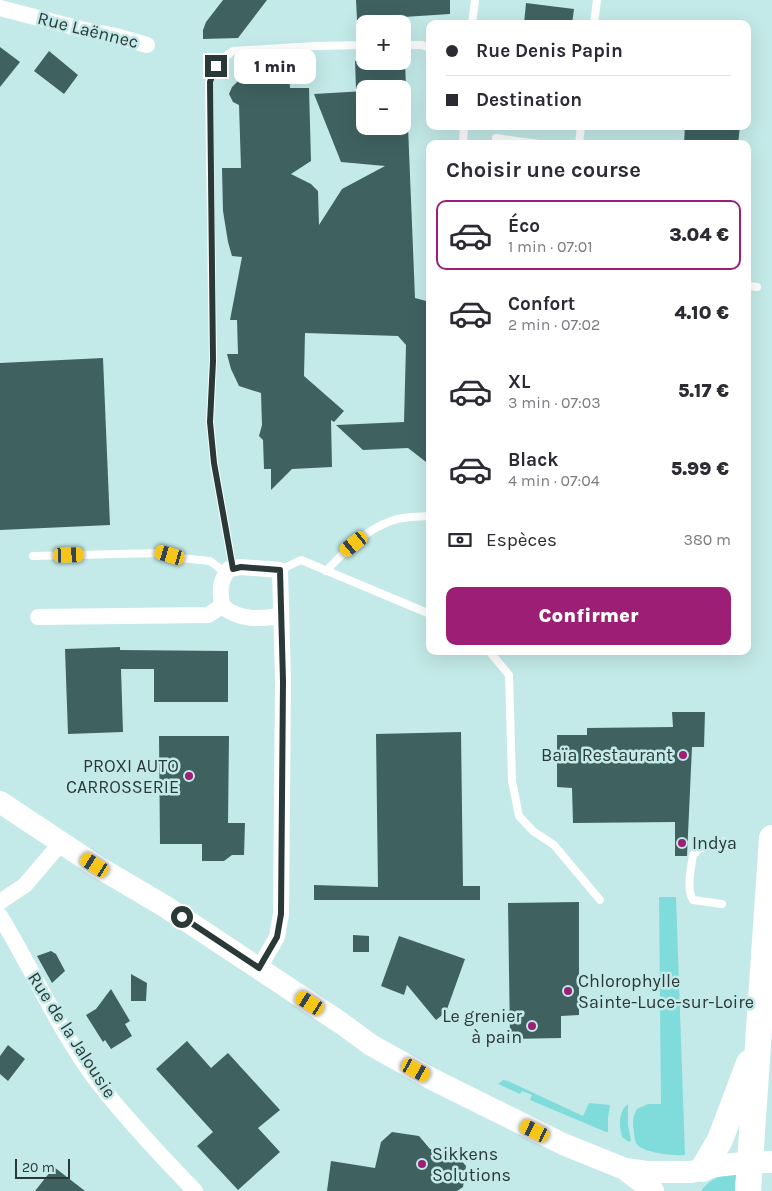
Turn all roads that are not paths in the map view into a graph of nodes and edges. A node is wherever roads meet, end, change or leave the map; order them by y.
1 (475, 0) edge
2 (597, 0) edge
3 (0, 8) edge
4 (472, 20) edge
5 (594, 20) edge
6 (147, 45) dead end
7 (356, 45) edge
8 (411, 45) edge
9 (426, 46) edge
10 (496, 138) dead end
11 (510, 140) edge
12 (751, 286) edge
13 (757, 287) dead end
14 (426, 516) edge
15 (33, 556) dead end
16 (280, 570) junction
17 (229, 571) junction
18 (326, 571) junction
19 (222, 606) junction
20 (426, 612) edge
21 (281, 616) junction
22 (38, 617) dead end
23 (492, 655) edge
24 (0, 802) edge
25 (772, 838) edge
26 (725, 840) dead end
27 (61, 844) junction
28 (600, 900) dead end
29 (0, 902) edge
30 (722, 904) dead end
31 (0, 916) edge
32 (259, 968) junction
33 (758, 1042) junction
34 (761, 1162) edge
35 (625, 1169) junction
36 (703, 1169) junction
37 (195, 1191) edge
38 (653, 1191) edge
39 (688, 1191) edge
40 (748, 1191) edge

1 - 4 lane
2 - 5 lane
3 - 6 street, Rue Laënnec
7 - 17 lane
8 - 9 lane
10 - 11 lane
12 - 13 lane
14 - 18 lane
15 - 17 lane
16 - 17 street
16 - 18 lane
16 - 21 street
17 - 19 street
18 - 20 lane
19 - 21 street
19 - 22 street
21 - 32 street
23 - 28 lane
24 - 27 street
25 - 33 main road
26 - 30 lane
27 - 29 street
27 - 32 street
31 - 37 street, Rue de la Jalousie
32 - 35 street
33 - 34 main road
33 - 36 main road
34 - 36 street
34 - 40 main road
35 - 36 street
35 - 38 street
36 - 39 street

